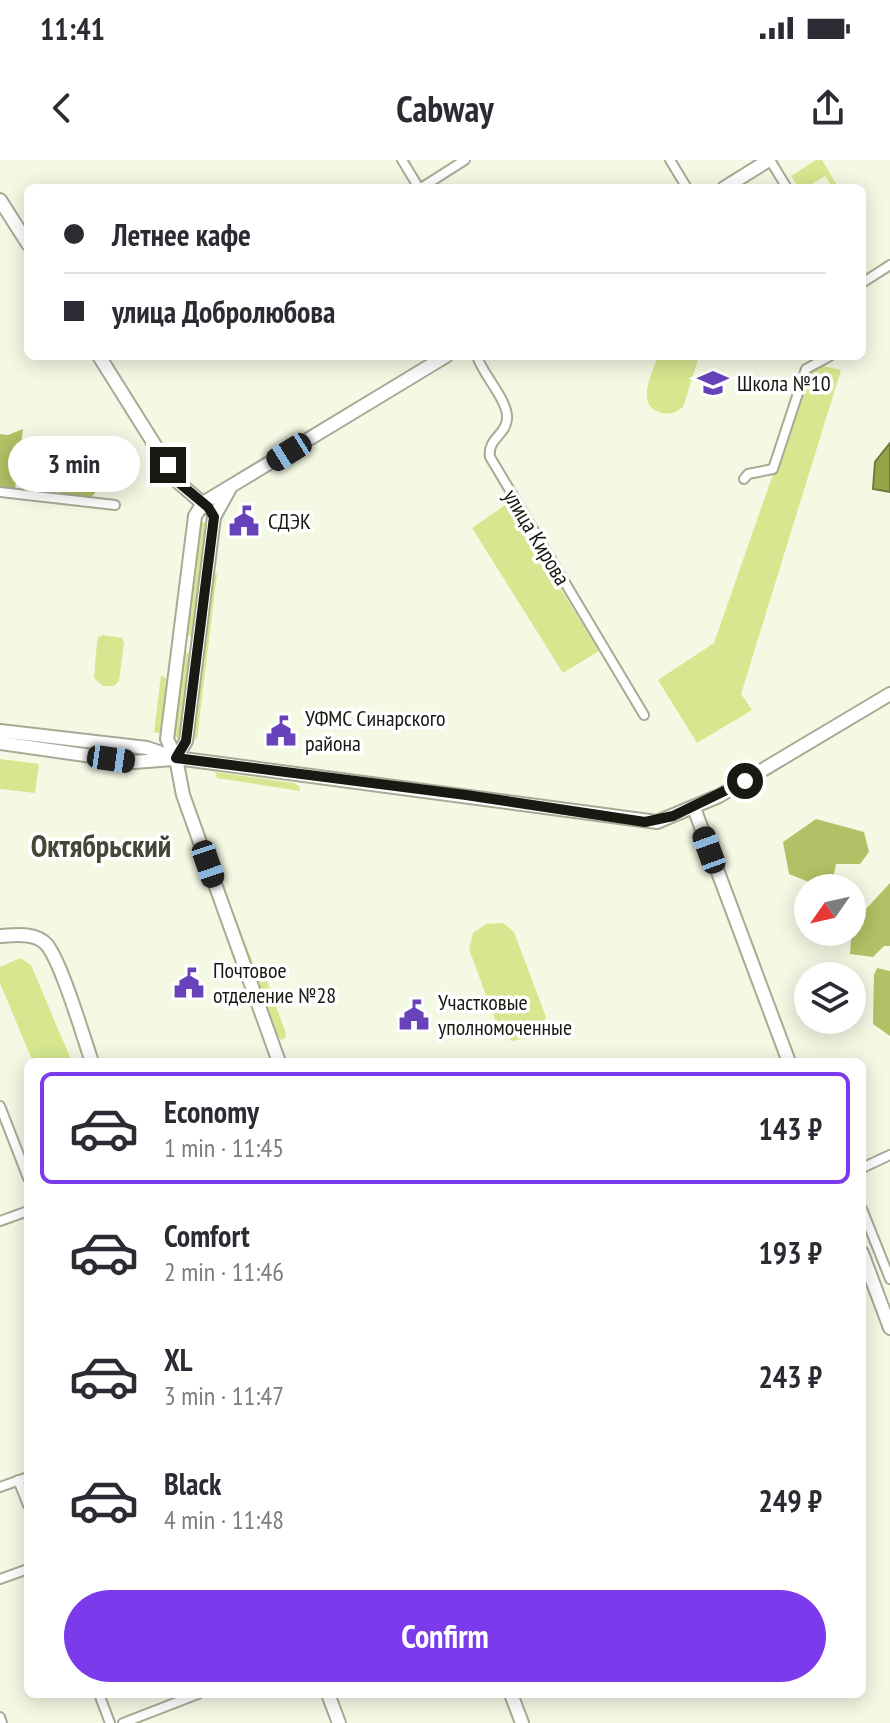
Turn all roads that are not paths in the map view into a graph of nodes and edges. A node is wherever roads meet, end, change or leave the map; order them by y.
1 (402, 160) edge
2 (465, 160) edge
3 (670, 160) edge
4 (770, 160) edge
5 (417, 184) edge
6 (426, 184) edge
7 (685, 184) edge
8 (731, 184) edge
9 (785, 184) edge
10 (0, 200) edge
11 (24, 238) edge
12 (890, 265) edge
13 (866, 280) edge
14 (102, 360) edge
15 (440, 360) edge
16 (479, 360) edge
17 (823, 360) edge
18 (744, 479) dead end
19 (178, 482) junction
20 (230, 489) junction
21 (0, 492) edge
22 (203, 503) junction
23 (115, 505) dead end
24 (195, 516) junction
25 (214, 517) junction
26 (179, 643) junction
27 (198, 645) junction
28 (890, 694) edge
29 (644, 715) dead end
30 (0, 731) edge
31 (0, 743) edge
32 (176, 758) junction
33 (694, 808) junction
34 (0, 936) edge
35 (91, 1058) edge
36 (278, 1058) edge
37 (788, 1058) edge
38 (0, 1106) edge
39 (890, 1155) edge
40 (866, 1166) edge
41 (24, 1168) edge
42 (24, 1212) edge
43 (866, 1219) edge
44 (0, 1221) edge
45 (866, 1264) edge
46 (890, 1279) edge
47 (890, 1328) edge
48 (24, 1478) edge
49 (18, 1480) junction
50 (0, 1487) edge
51 (24, 1495) edge
52 (24, 1570) edge
53 (0, 1579) edge
54 (101, 1698) edge
55 (188, 1698) edge
56 (330, 1698) edge
57 (513, 1698) edge
58 (0, 1717) edge
59 (2, 1723) edge
60 (110, 1723) edge
61 (123, 1723) edge
62 (339, 1723) edge
63 (522, 1723) edge

1 - 5 street
2 - 6 street
3 - 7 street
4 - 8 main road
4 - 9 street
10 - 11 main road
12 - 13 street
14 - 19 main road
15 - 20 main road
16 - 29 street, улица Кирова
17 - 18 street
19 - 22 main road
19 - 24 main road
20 - 22 main road
20 - 25 main road
21 - 23 street
22 - 24 main road
22 - 25 main road
24 - 26 main road
25 - 27 main road
26 - 27 street
26 - 32 main road
27 - 32 main road
28 - 33 main road
30 - 32 main road
31 - 32 main road
32 - 33 main road
32 - 36 main road
33 - 37 main road
34 - 35 main road
38 - 41 street
39 - 40 street
42 - 44 street
43 - 46 street
45 - 47 main road
48 - 49 street
49 - 50 street
49 - 51 street
52 - 53 street
54 - 60 street
55 - 61 street
56 - 62 main road
57 - 63 main road
58 - 59 street

